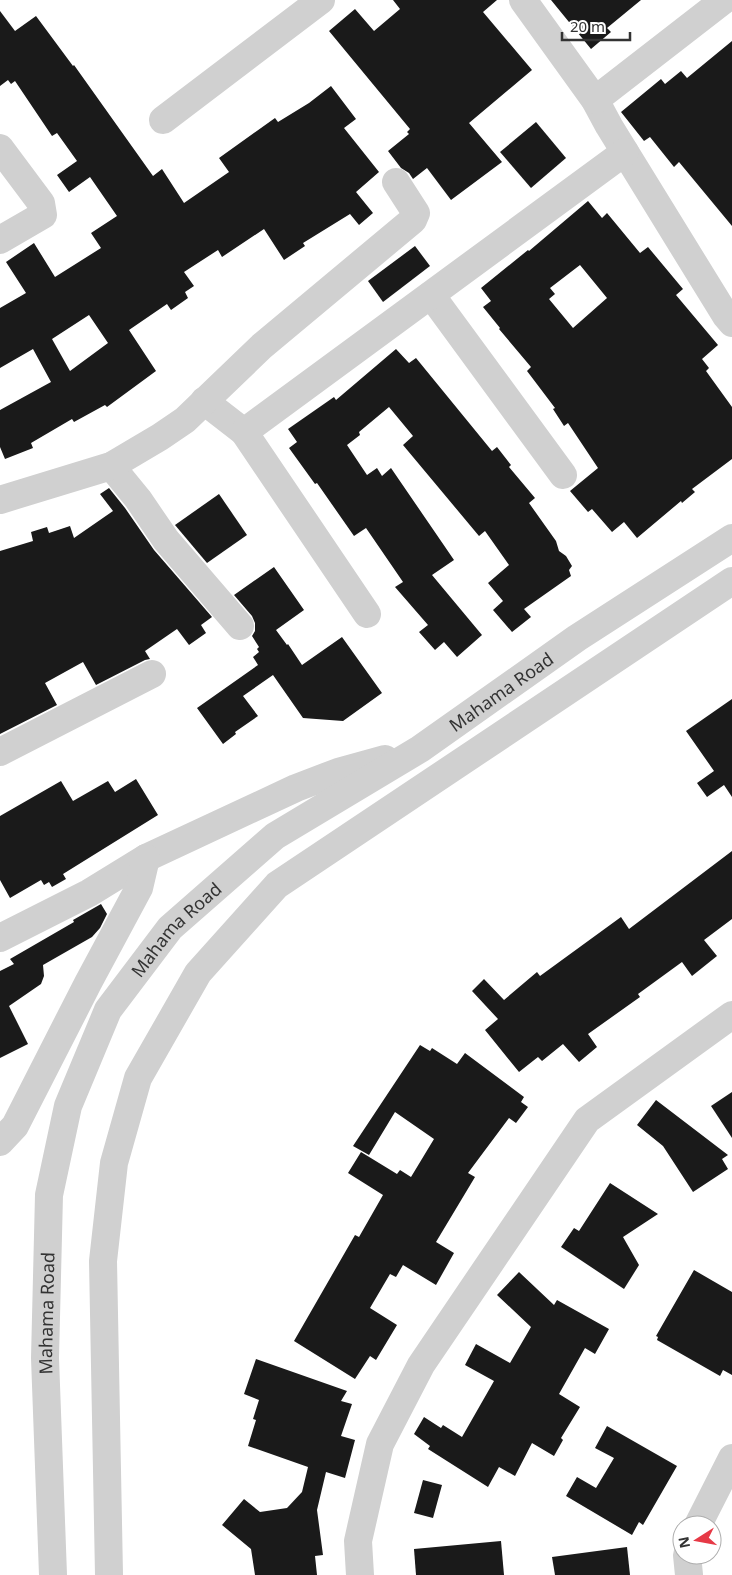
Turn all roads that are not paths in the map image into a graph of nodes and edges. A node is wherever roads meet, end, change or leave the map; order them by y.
1 (321, 0) edge
2 (523, 0) edge
3 (724, 0) edge
4 (595, 100) junction
5 (163, 120) dead end
6 (0, 148) edge
7 (625, 152) junction
8 (396, 182) dead end
9 (0, 240) edge
10 (431, 295) junction
11 (732, 323) edge
12 (204, 401) junction
13 (244, 432) junction
14 (111, 466) junction
15 (563, 475) dead end
16 (0, 500) edge
17 (732, 538) edge
18 (732, 581) edge
19 (367, 614) dead end
20 (240, 626) dead end
21 (152, 674) dead end
22 (420, 749) junction
23 (0, 752) edge
24 (146, 858) junction
25 (0, 938) edge
26 (732, 1014) edge
27 (0, 1142) edge
28 (732, 1458) edge
29 (703, 1515) edge
30 (53, 1575) edge
31 (109, 1575) edge
32 (360, 1575) edge

1 - 5 street
2 - 4 street
3 - 4 street
4 - 7 street
6 - 9 street
7 - 10 street
7 - 11 street
8 - 12 street
10 - 13 street
10 - 15 street
12 - 13 street
12 - 14 street
13 - 19 street
14 - 16 street
14 - 20 street
17 - 22 street, Mahama Road
18 - 31 street, Mahama Road
21 - 23 street
22 - 24 street
22 - 30 street, Mahama Road
24 - 25 street
24 - 27 street
26 - 32 street
28 - 29 street

